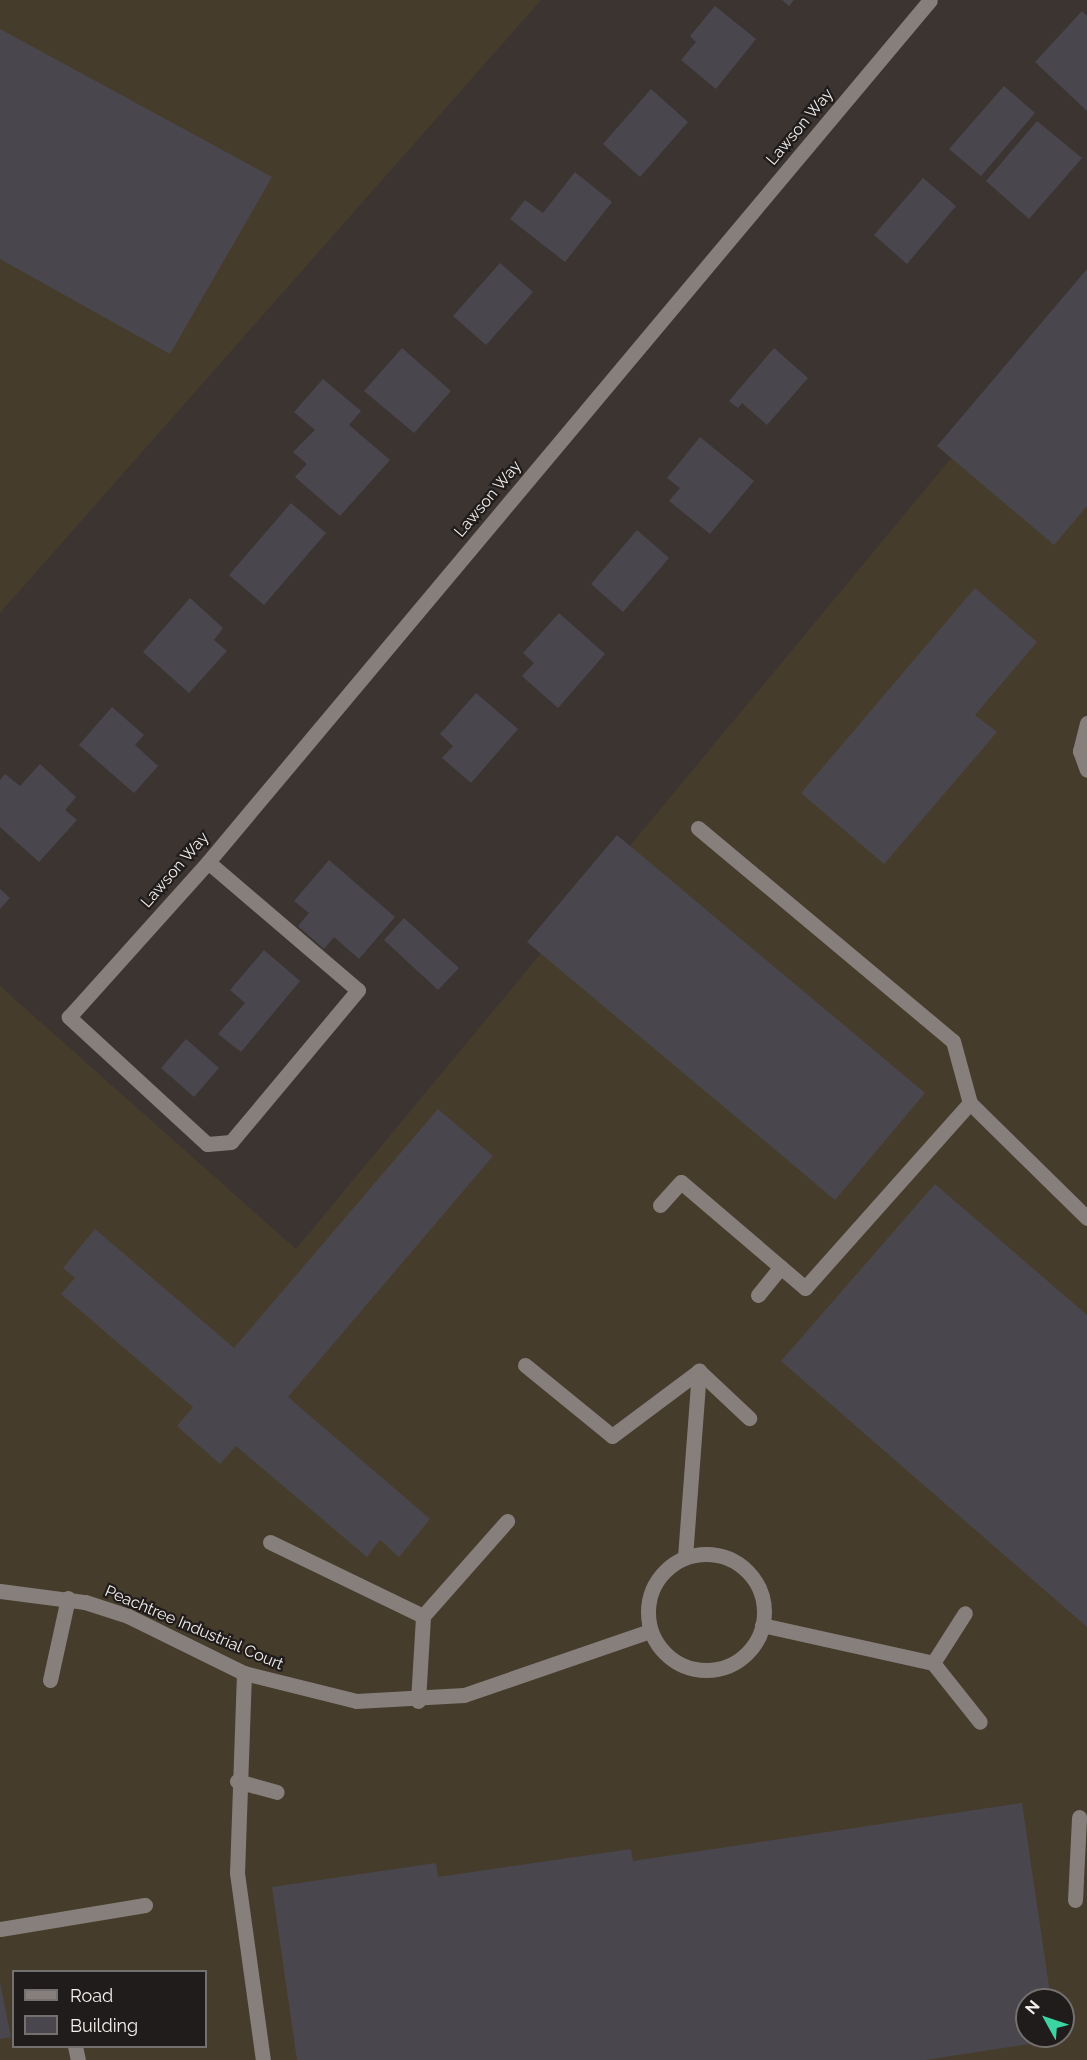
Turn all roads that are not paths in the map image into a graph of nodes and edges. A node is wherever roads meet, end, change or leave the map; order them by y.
1 (930, 0) edge
2 (1087, 723) edge
3 (1087, 770) edge
4 (698, 828) dead end
5 (208, 862) junction
6 (970, 1103) junction
7 (660, 1205) dead end
8 (1087, 1218) edge
9 (781, 1267) junction
10 (758, 1295) dead end
11 (525, 1365) dead end
12 (699, 1371) junction
13 (749, 1418) dead end
14 (507, 1521) dead end
15 (270, 1542) dead end
16 (686, 1557) junction
17 (0, 1591) edge
18 (68, 1598) junction
19 (964, 1613) dead end
20 (423, 1616) junction
21 (762, 1624) junction
22 (650, 1631) junction
23 (933, 1663) junction
24 (244, 1673) junction
25 (50, 1680) dead end
26 (418, 1701) junction
27 (980, 1722) dead end
28 (237, 1781) junction
29 (277, 1792) dead end
30 (1079, 1817) dead end
31 (1075, 1900) dead end
32 (145, 1905) dead end
33 (0, 1929) edge
34 (263, 2060) edge

1 - 5 street, Lawson Way
2 - 3 street
4 - 6 street
5 - 5 street, Lawson Way
6 - 8 street
6 - 9 street
7 - 9 street
9 - 10 street
11 - 12 street
12 - 13 street
12 - 16 street
14 - 20 street
15 - 20 street
16 - 21 street
16 - 22 street
17 - 18 street, Peachtree Industrial Court
18 - 24 street, Peachtree Industrial Court
18 - 25 street
19 - 23 street
20 - 26 street
21 - 22 street
21 - 23 street
22 - 26 street, Peachtree Industrial Court
23 - 27 street
24 - 26 street, Peachtree Industrial Court
24 - 28 street
28 - 29 street
28 - 34 street
30 - 31 street
32 - 33 street

